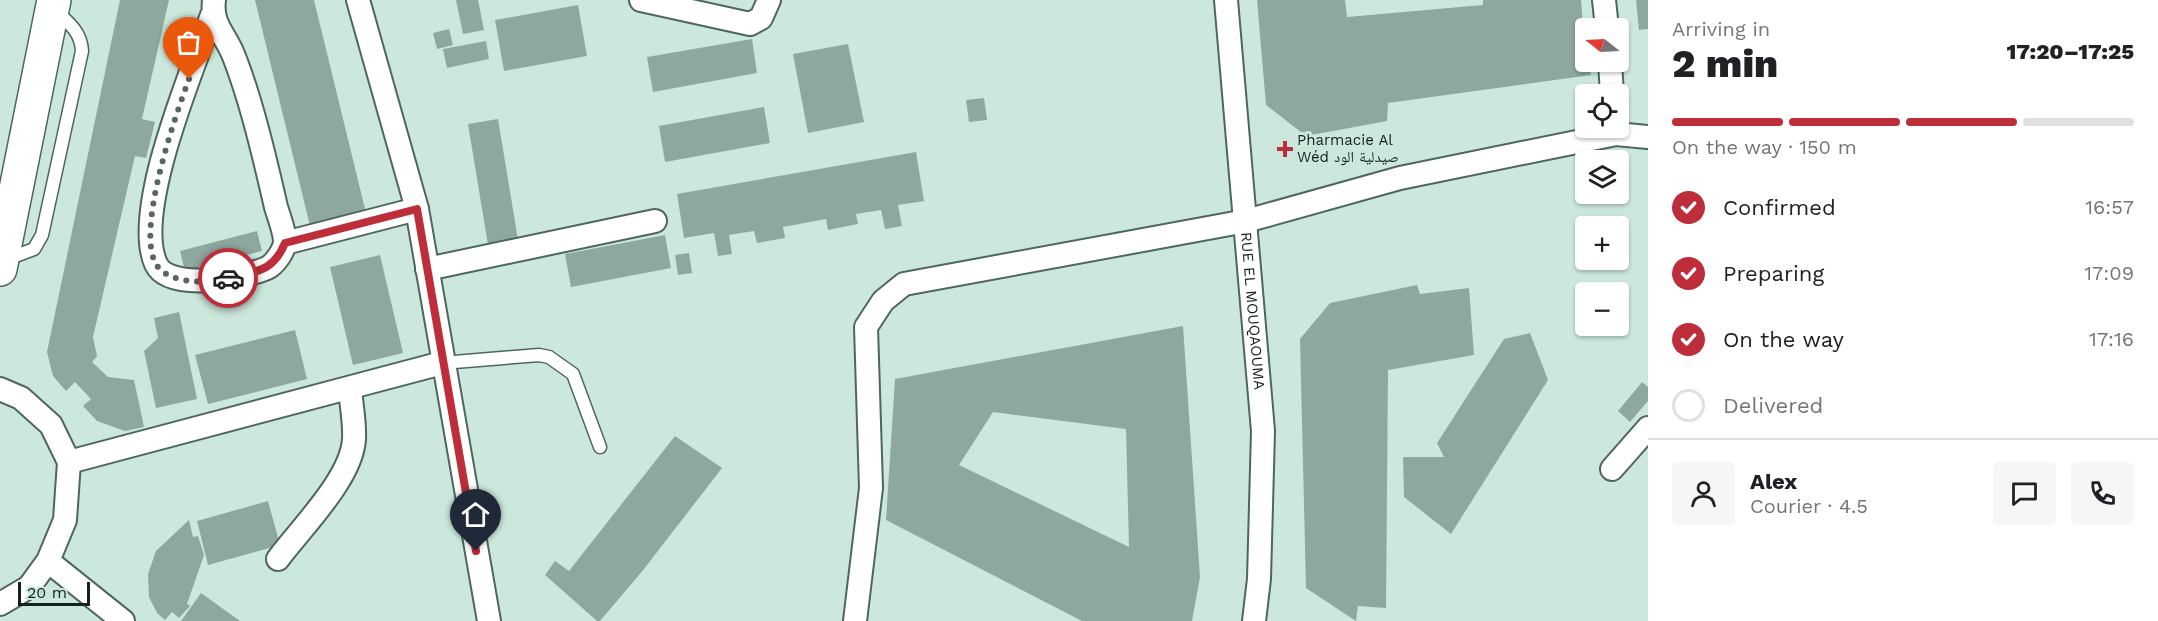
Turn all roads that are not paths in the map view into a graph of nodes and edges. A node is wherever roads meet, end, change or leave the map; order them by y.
1 (358, 0) edge
2 (641, 0) edge
3 (769, 0) edge
4 (1226, 0) edge
5 (1604, 0) edge
6 (53, 4) edge
7 (213, 8) edge
8 (1606, 18) edge
9 (1629, 133) edge
10 (1648, 137) edge
11 (1584, 138) edge
12 (417, 209) junction
13 (655, 221) dead end
14 (1246, 221) junction
15 (285, 243) junction
16 (1, 266) edge
17 (427, 269) junction
18 (442, 363) junction
19 (350, 388) junction
20 (0, 389) edge
21 (1648, 428) edge
22 (600, 447) dead end
23 (69, 462) junction
24 (1612, 469) dead end
25 (278, 559) dead end
26 (48, 561) junction
27 (0, 604) edge
28 (123, 621) edge
29 (489, 621) edge
30 (855, 621) edge
31 (1254, 621) edge

1 - 12 street
2 - 3 street
4 - 14 street, RUE EL MOUQAOUMA
5 - 8 street
6 - 16 main road
7 - 15 street
7 - 15 street
9 - 10 street
11 - 14 street
12 - 15 street
12 - 17 street
13 - 17 street
14 - 30 street
14 - 31 street, RUE EL MOUQAOUMA
17 - 18 street
18 - 19 street
18 - 22 lane
18 - 29 street
19 - 23 street
19 - 25 street
20 - 23 street
21 - 24 street
23 - 26 street
26 - 27 street
26 - 28 street

